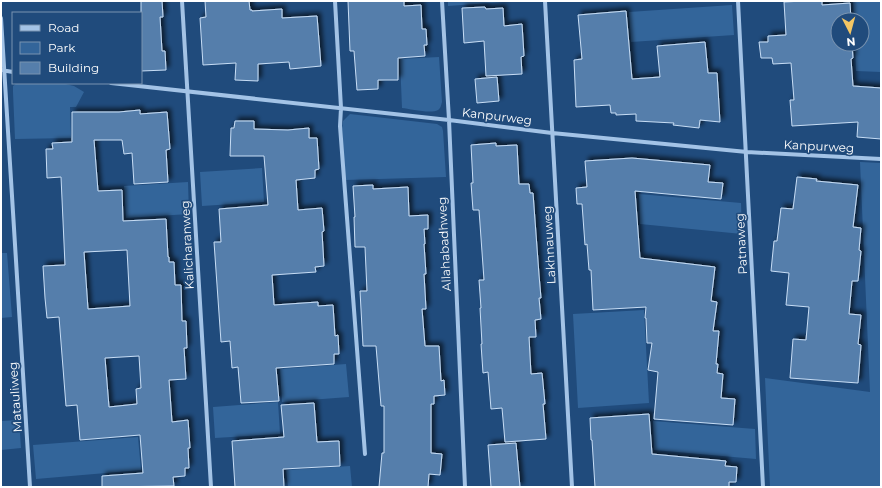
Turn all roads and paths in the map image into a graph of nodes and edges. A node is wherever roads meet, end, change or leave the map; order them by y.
1 (182, 1) edge
2 (335, 1) edge
3 (442, 1) edge
4 (545, 1) edge
5 (738, 1) edge
6 (1, 18) edge
7 (3, 70) edge
8 (120, 84) edge
9 (188, 92) junction
10 (341, 108) junction
11 (449, 120) junction
12 (552, 133) junction
13 (747, 152) junction
14 (881, 159) edge
15 (365, 454) dead end
16 (30, 487) edge
17 (211, 487) edge
18 (465, 487) edge
19 (572, 487) edge
20 (763, 487) edge

1 - 9 street, Kalicharanweg
2 - 10 street
3 - 11 street, Allahabadhweg
4 - 12 street, Lakhnauweg
5 - 13 street, Patnaweg
6 - 7 street, Matauliweg
7 - 16 street, Matauliweg
8 - 9 street, Kanpurweg
9 - 10 street, Kanpurweg
9 - 17 street, Kalicharanweg
10 - 11 street, Kanpurweg
10 - 15 street
11 - 12 street, Kanpurweg
11 - 18 street, Allahabadhweg
12 - 13 street, Kanpurweg
12 - 19 street, Lakhnauweg
13 - 14 street, Kanpurweg
13 - 20 street, Patnaweg

